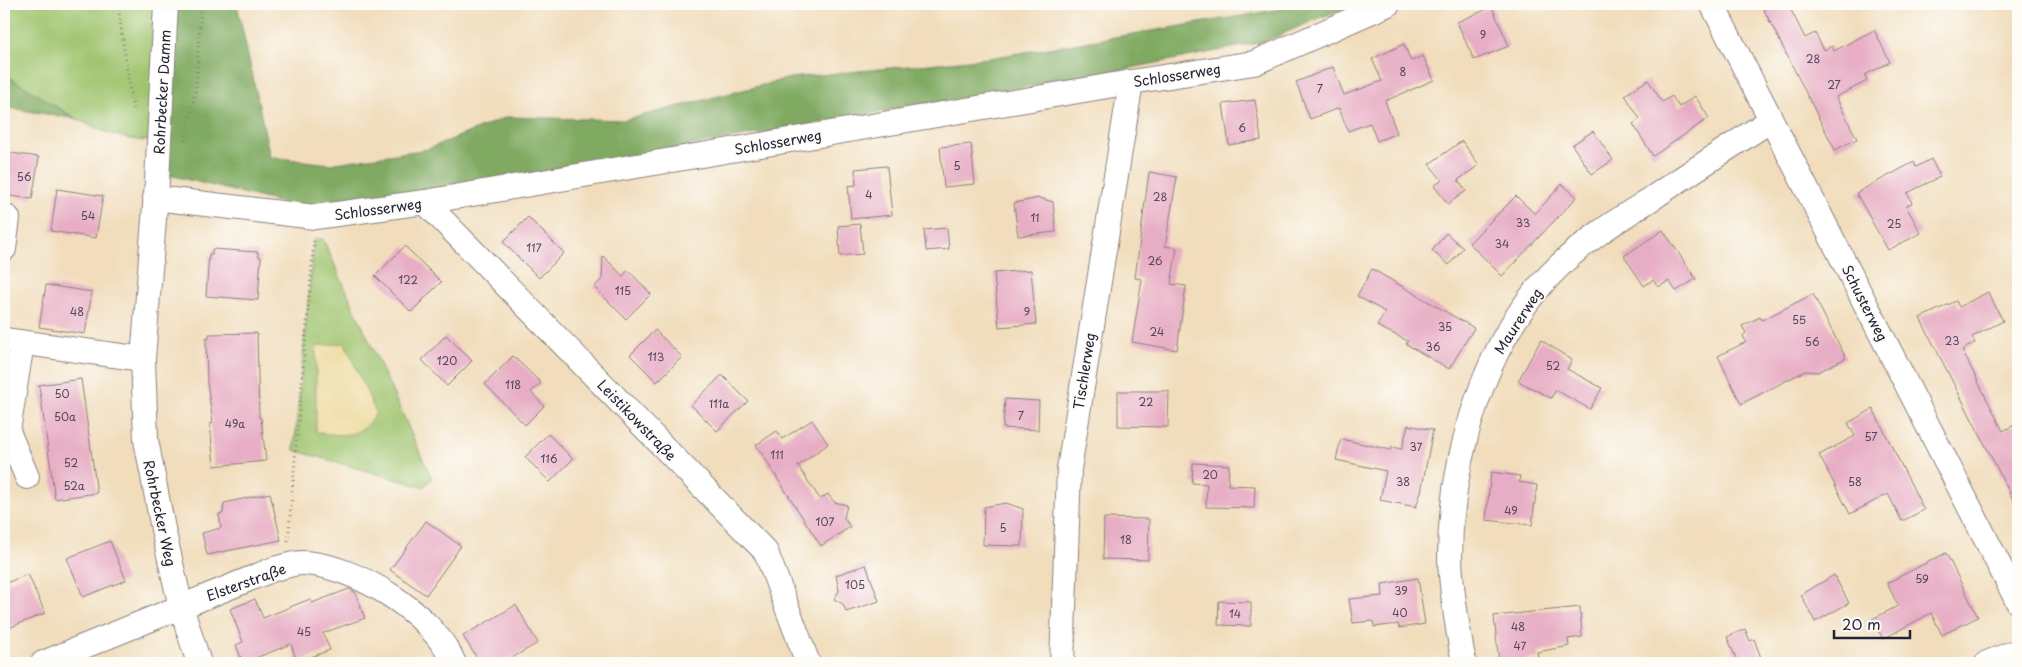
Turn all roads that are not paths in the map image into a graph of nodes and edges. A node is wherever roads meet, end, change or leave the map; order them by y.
1 (166, 4) edge
2 (1388, 4) edge
3 (1712, 4) edge
4 (1131, 82) junction
5 (1771, 120) junction
6 (156, 190) junction
7 (425, 202) junction
8 (8, 218) dead end
9 (4, 249) edge
10 (13, 341) edge
11 (143, 359) junction
12 (26, 476) dead end
13 (2018, 602) edge
14 (181, 607) junction
15 (2018, 651) edge
16 (43, 663) edge
17 (199, 663) edge
18 (454, 663) edge
19 (808, 663) edge
20 (1062, 663) edge
21 (1464, 663) edge
22 (1987, 663) edge

1 - 6 street, Rohrbecker Damm
2 - 4 street, Schlosserweg
3 - 5 street, Schusterweg
4 - 7 street, Schlosserweg
4 - 20 street, Tischlerweg
5 - 13 street, Schusterweg
5 - 21 street, Maurerweg
6 - 7 street, Schlosserweg
6 - 11 street, Rohrbecker Weg
7 - 19 street, Leistikowstraße
8 - 9 street
10 - 11 street
10 - 12 street
11 - 14 street, Rohrbecker Weg
14 - 16 street, Elsterstraße
14 - 17 street, Rohrbecker Weg
14 - 18 street, Elsterstraße
15 - 22 street

